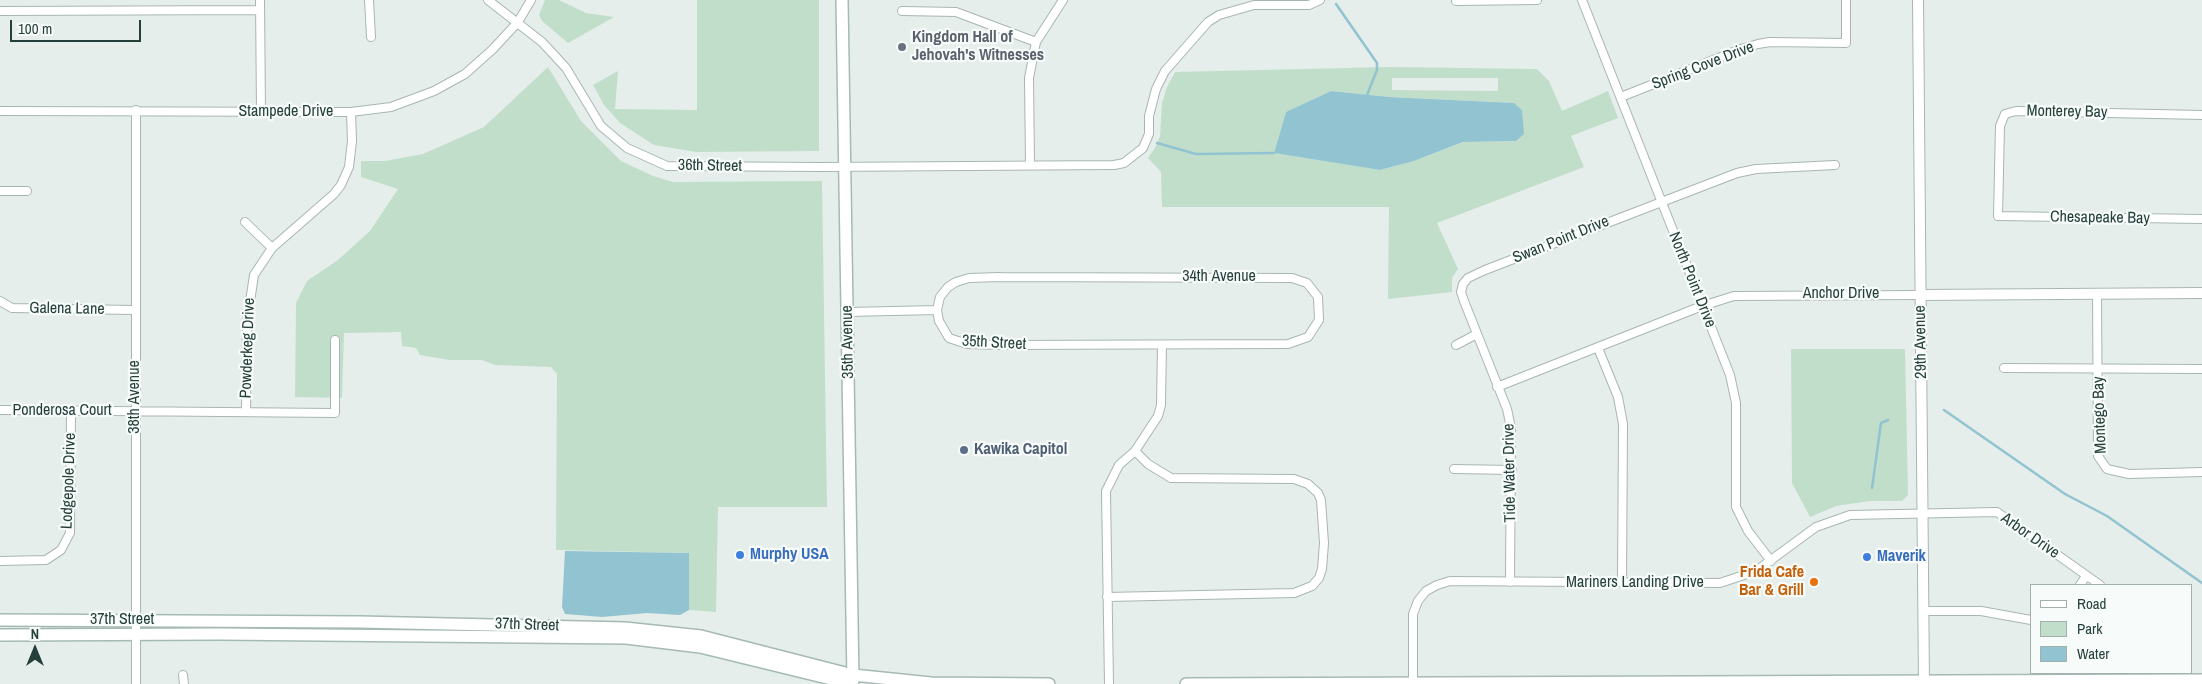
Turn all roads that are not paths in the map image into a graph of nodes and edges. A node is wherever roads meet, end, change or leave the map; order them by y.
1 (260, 0) edge
2 (370, 0) edge
3 (488, 0) edge
4 (531, 0) edge
5 (842, 0) edge
6 (1063, 0) edge
7 (1320, 0) edge
8 (1537, 0) edge
9 (1582, 0) edge
10 (1846, 0) edge
11 (1918, 0) edge
12 (1456, 1) dead end
13 (260, 10) junction
14 (0, 11) edge
15 (902, 11) dead end
16 (518, 22) junction
17 (371, 37) dead end
18 (1036, 42) junction
19 (1621, 97) junction
20 (0, 110) edge
21 (136, 110) junction
22 (261, 112) junction
23 (351, 112) junction
24 (2202, 115) edge
25 (1030, 165) junction
26 (1835, 165) dead end
27 (844, 166) junction
28 (0, 191) edge
29 (27, 191) dead end
30 (1661, 201) junction
31 (1998, 216) joint
32 (2202, 219) edge
33 (246, 222) dead end
34 (272, 248) junction
35 (1462, 284) joint
36 (2202, 293) edge
37 (2097, 294) junction
38 (1920, 295) junction
39 (0, 301) edge
40 (1702, 306) junction
41 (135, 310) junction
42 (937, 310) junction
43 (848, 312) junction
44 (1476, 334) junction
45 (335, 340) dead end
46 (1162, 345) junction
47 (1456, 345) dead end
48 (1598, 348) junction
49 (2004, 368) dead end
50 (2098, 369) junction
51 (2202, 369) edge
52 (1498, 386) junction
53 (0, 410) edge
54 (71, 411) junction
55 (135, 411) junction
56 (246, 412) junction
57 (1135, 451) junction
58 (1454, 469) dead end
59 (1512, 470) junction
60 (2202, 472) edge
61 (1922, 513) junction
62 (0, 561) edge
63 (1771, 561) junction
64 (2086, 576) junction
65 (1510, 582) junction
66 (1622, 583) junction
67 (2081, 584) edge
68 (2098, 584) edge
69 (1107, 596) junction
70 (1924, 611) junction
71 (0, 620) edge
72 (136, 620) junction
73 (2030, 620) edge
74 (136, 634) junction
75 (0, 635) edge
76 (184, 675) dead end
77 (2202, 680) edge
78 (853, 681) edge
79 (1924, 682) edge
80 (136, 684) edge
81 (184, 684) edge
82 (1049, 684) edge
83 (1109, 684) edge
84 (1186, 684) edge
85 (1413, 684) edge

1 - 13 street
2 - 17 street
3 - 16 street, 36th Street
4 - 16 street, Stampede Drive
5 - 27 main road, 35th Avenue
6 - 18 street
7 - 25 street
8 - 12 street
9 - 19 street, North Point Drive
10 - 19 street, Spring Cove Drive
11 - 38 street, 29th Avenue
13 - 14 street
13 - 22 street
15 - 18 street
16 - 23 street, Stampede Drive
16 - 27 street, 36th Street
18 - 25 street
19 - 30 street, North Point Drive
20 - 21 street, Stampede Drive
21 - 22 street, Stampede Drive
21 - 41 street, 38th Avenue
22 - 23 street, Stampede Drive
23 - 34 street, Powderkeg Drive
24 - 31 street, Monterey Bay
25 - 27 street
26 - 30 street, Swan Point Drive
27 - 43 main road, 35th Avenue
28 - 29 street
30 - 35 street, Swan Point Drive
30 - 40 street, North Point Drive
31 - 32 street, Chesapeake Bay
33 - 34 street
34 - 56 street, Powderkeg Drive
35 - 44 street, Tide Water Drive
36 - 37 street, Anchor Drive
37 - 38 street, Anchor Drive
37 - 50 street, Montego Bay
38 - 40 street, Anchor Drive
38 - 61 street, 29th Avenue
39 - 41 street, Galena Lane
40 - 48 street, Anchor Drive
40 - 63 street, North Point Drive
41 - 55 street, 38th Avenue
42 - 43 street
42 - 46 street, 35th Street
42 - 46 street, 34th Avenue
43 - 78 main road, 35th Avenue
44 - 47 street
44 - 52 street, Tide Water Drive
45 - 56 street, Ponderosa Court
46 - 57 street
48 - 52 street, Anchor Drive
48 - 66 street
49 - 50 street
50 - 51 street
50 - 60 street, Montego Bay
52 - 59 street, Tide Water Drive
53 - 54 street, Ponderosa Court
54 - 55 street, Ponderosa Court
54 - 62 street, Lodgepole Drive
55 - 56 street, Ponderosa Court
55 - 72 street, 38th Avenue
57 - 69 street
57 - 69 street
58 - 59 street
59 - 65 street, Tide Water Drive
61 - 63 street, Mariners Landing Drive
61 - 64 street, Arbor Drive
61 - 70 street, 29th Avenue
63 - 66 street, Mariners Landing Drive
64 - 67 street
64 - 68 street, Arbor Drive
65 - 66 street, Mariners Landing Drive
65 - 85 street, Mariners Landing Drive
69 - 83 street
70 - 73 street
70 - 79 street, 29th Avenue
71 - 72 main road, 37th Street
72 - 74 street, 38th Avenue
72 - 78 main road, 37th Street
74 - 75 main road, 37th Street
74 - 78 main road, 37th Street
74 - 80 street, 38th Avenue
76 - 81 street
77 - 79 main road
78 - 82 main road, 37th Street
79 - 85 main road
84 - 85 main road

